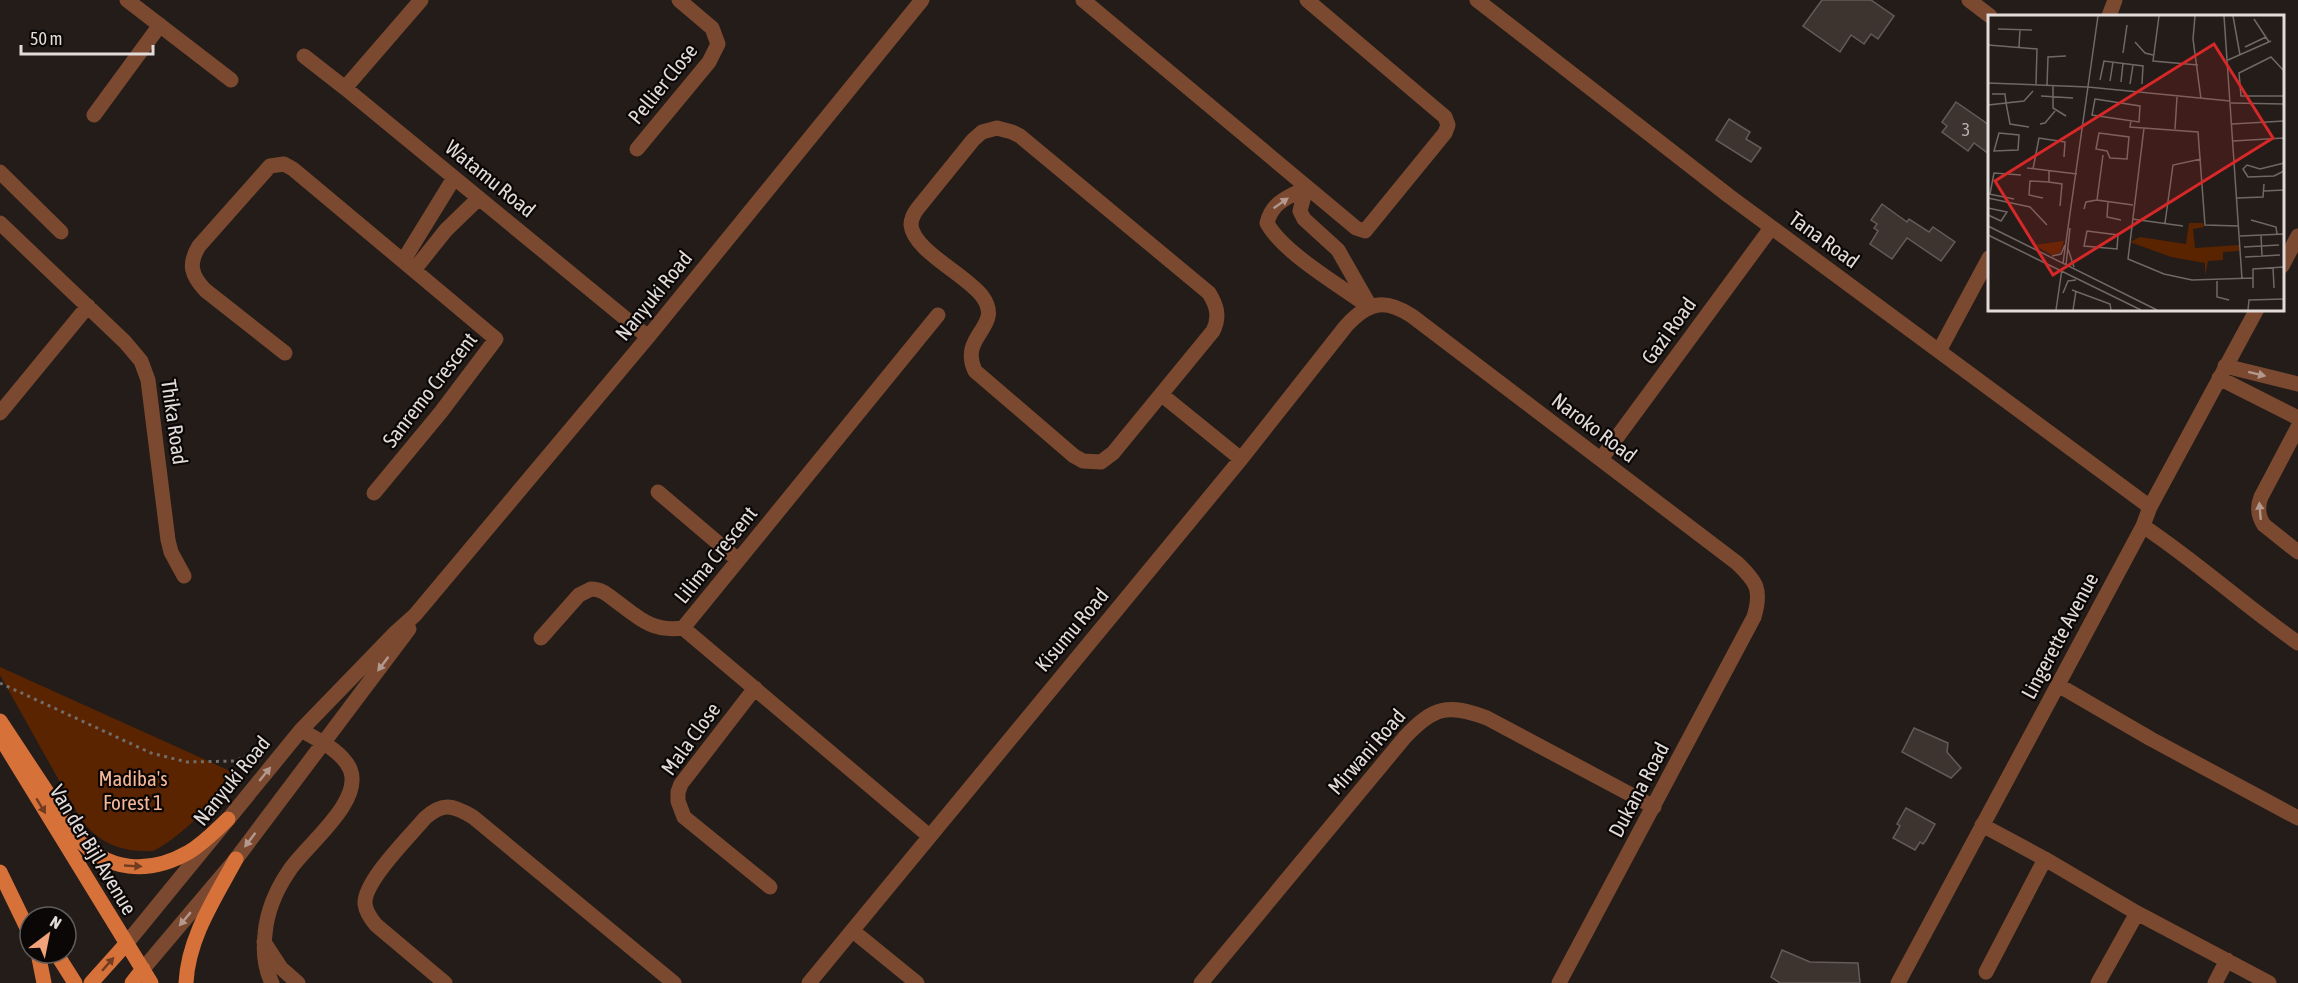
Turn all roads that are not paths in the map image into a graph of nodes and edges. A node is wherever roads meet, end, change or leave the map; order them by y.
1 (127, 0) edge
2 (421, 0) edge
3 (679, 0) edge
4 (922, 0) edge
5 (1083, 0) edge
6 (1307, 0) edge
7 (1477, 0) edge
8 (1969, 0) edge
9 (2115, 0) edge
10 (1989, 15) edge
11 (2109, 15) edge
12 (160, 25) junction
13 (303, 56) dead end
14 (231, 80) dead end
15 (345, 88) junction
16 (94, 115) dead end
17 (637, 149) dead end
18 (0, 172) edge
19 (454, 178) junction
20 (1306, 188) junction
21 (479, 198) junction
22 (0, 223) edge
23 (1772, 228) junction
24 (61, 232) dead end
25 (2298, 236) edge
26 (1344, 259) junction
27 (1988, 260) edge
28 (2283, 264) edge
29 (409, 265) junction
30 (1330, 278) junction
31 (88, 306) junction
32 (1370, 307) junction
33 (2256, 310) edge
34 (938, 315) dead end
35 (648, 337) junction
36 (1939, 351) junction
37 (285, 353) dead end
38 (2222, 372) junction
39 (2298, 384) edge
40 (1162, 395) junction
41 (0, 413) edge
42 (2298, 418) edge
43 (2298, 428) edge
44 (1241, 459) junction
45 (1600, 459) junction
46 (658, 492) dead end
47 (374, 493) dead end
48 (2150, 507) junction
49 (2143, 526) junction
50 (2298, 552) edge
51 (738, 560) junction
52 (184, 576) dead end
53 (415, 615) junction
54 (1754, 617) joint
55 (683, 628) junction
56 (541, 638) dead end
57 (2298, 643) edge
58 (2058, 685) junction
59 (755, 688) junction
60 (0, 721) edge
61 (301, 730) junction
62 (0, 738) edge
63 (323, 743) junction
64 (1654, 807) junction
65 (2298, 818) edge
66 (228, 819) junction
67 (1982, 825) junction
68 (928, 835) junction
69 (236, 859) junction
70 (2045, 859) junction
71 (0, 863) edge
72 (0, 872) edge
73 (770, 887) dead end
74 (26, 905) edge
75 (18, 909) edge
76 (2137, 913) junction
77 (853, 931) junction
78 (264, 942) junction
79 (126, 944) junction
80 (2227, 960) junction
81 (40, 965) edge
82 (64, 965) edge
83 (143, 969) junction
84 (1986, 972) dead end
85 (44, 983) edge
86 (75, 983) edge
87 (91, 983) edge
88 (132, 983) edge
89 (151, 983) edge
90 (186, 983) edge
91 (272, 983) edge
92 (298, 983) edge
93 (445, 983) edge
94 (674, 983) edge
95 (809, 983) edge
96 (917, 983) edge
97 (1201, 983) edge
98 (1559, 983) edge
99 (1898, 983) edge
100 (2098, 983) edge
101 (2215, 983) edge
102 (2269, 983) edge

1 - 12 street
2 - 15 street
3 - 17 street, Pellier Close
4 - 35 street, Nanyuki Road
5 - 20 street
6 - 20 street
7 - 23 street, Tana Road
8 - 10 street
9 - 11 street
12 - 14 street
12 - 16 street
13 - 15 street, Watamu Road
15 - 19 street, Watamu Road
18 - 24 street
19 - 21 street, Watamu Road
19 - 29 street
20 - 26 street
30 -> 20 street
21 - 29 street
21 - 35 street, Watamu Road
22 - 31 street, Thika Road
23 - 36 street, Tana Road
23 - 45 street, Gazi Road
25 - 28 street
26 - 30 street
26 - 32 street
27 - 36 street
29 - 37 street, Sanremo Crescent
29 - 47 street, Sanremo Crescent
30 - 32 street
31 - 41 street
31 - 52 street, Thika Road
32 - 44 street, Kisumu Road
32 - 45 street, Naroko Road
33 - 38 street, Lingerette Avenue
34 - 51 street, Lilima Crescent
35 - 53 street, Nanyuki Road
36 - 48 street, Tana Road
38 -> 39 street
38 - 42 street
38 - 48 street, Lingerette Avenue
40 - 40 street
40 - 44 street
50 -> 43 street
44 - 68 street, Kisumu Road
45 - 54 street, Naroko Road
46 - 51 street
48 - 49 street, Lingerette Avenue
49 - 57 street
49 - 58 street, Lingerette Avenue
51 - 55 street, Lilima Crescent
53 - 61 street, Nanyuki Road
53 -> 63 street, Nanyuki Road
54 - 64 street, Dukana Road
55 - 56 street
55 - 59 street, Lilima Crescent
58 - 65 street
58 - 67 street, Lingerette Avenue
59 - 68 street, Lilima Crescent
59 - 73 street, Mala Close
60 -> 66 main road
61 - 63 street
66 -> 61 street, Nanyuki Road
62 -> 79 main road, Van der Bijl Avenue
63 -> 69 street, Nanyuki Road
63 - 78 street
64 - 97 street, Mirwani Road
64 - 98 street, Dukana Road
66 - 79 street, Nanyuki Road
67 - 70 street
67 - 99 street, Lingerette Avenue
68 - 77 street, Kisumu Road
69 -> 83 street, Nanyuki Road
69 - 90 main road
70 - 76 street
70 - 84 street
71 - 74 main road
72 - 75 main road
76 - 80 street
76 - 100 street
77 - 95 street, Kisumu Road
77 - 96 street
78 - 91 street
78 - 92 street
79 - 83 main road, Van der Bijl Avenue
87 -> 79 main road, Nanyuki Road
80 - 101 street
80 - 102 street
81 - 85 main road
82 - 86 main road
83 - 88 main road, Nanyuki Road
83 - 89 main road, Van der Bijl Avenue
93 - 94 street

